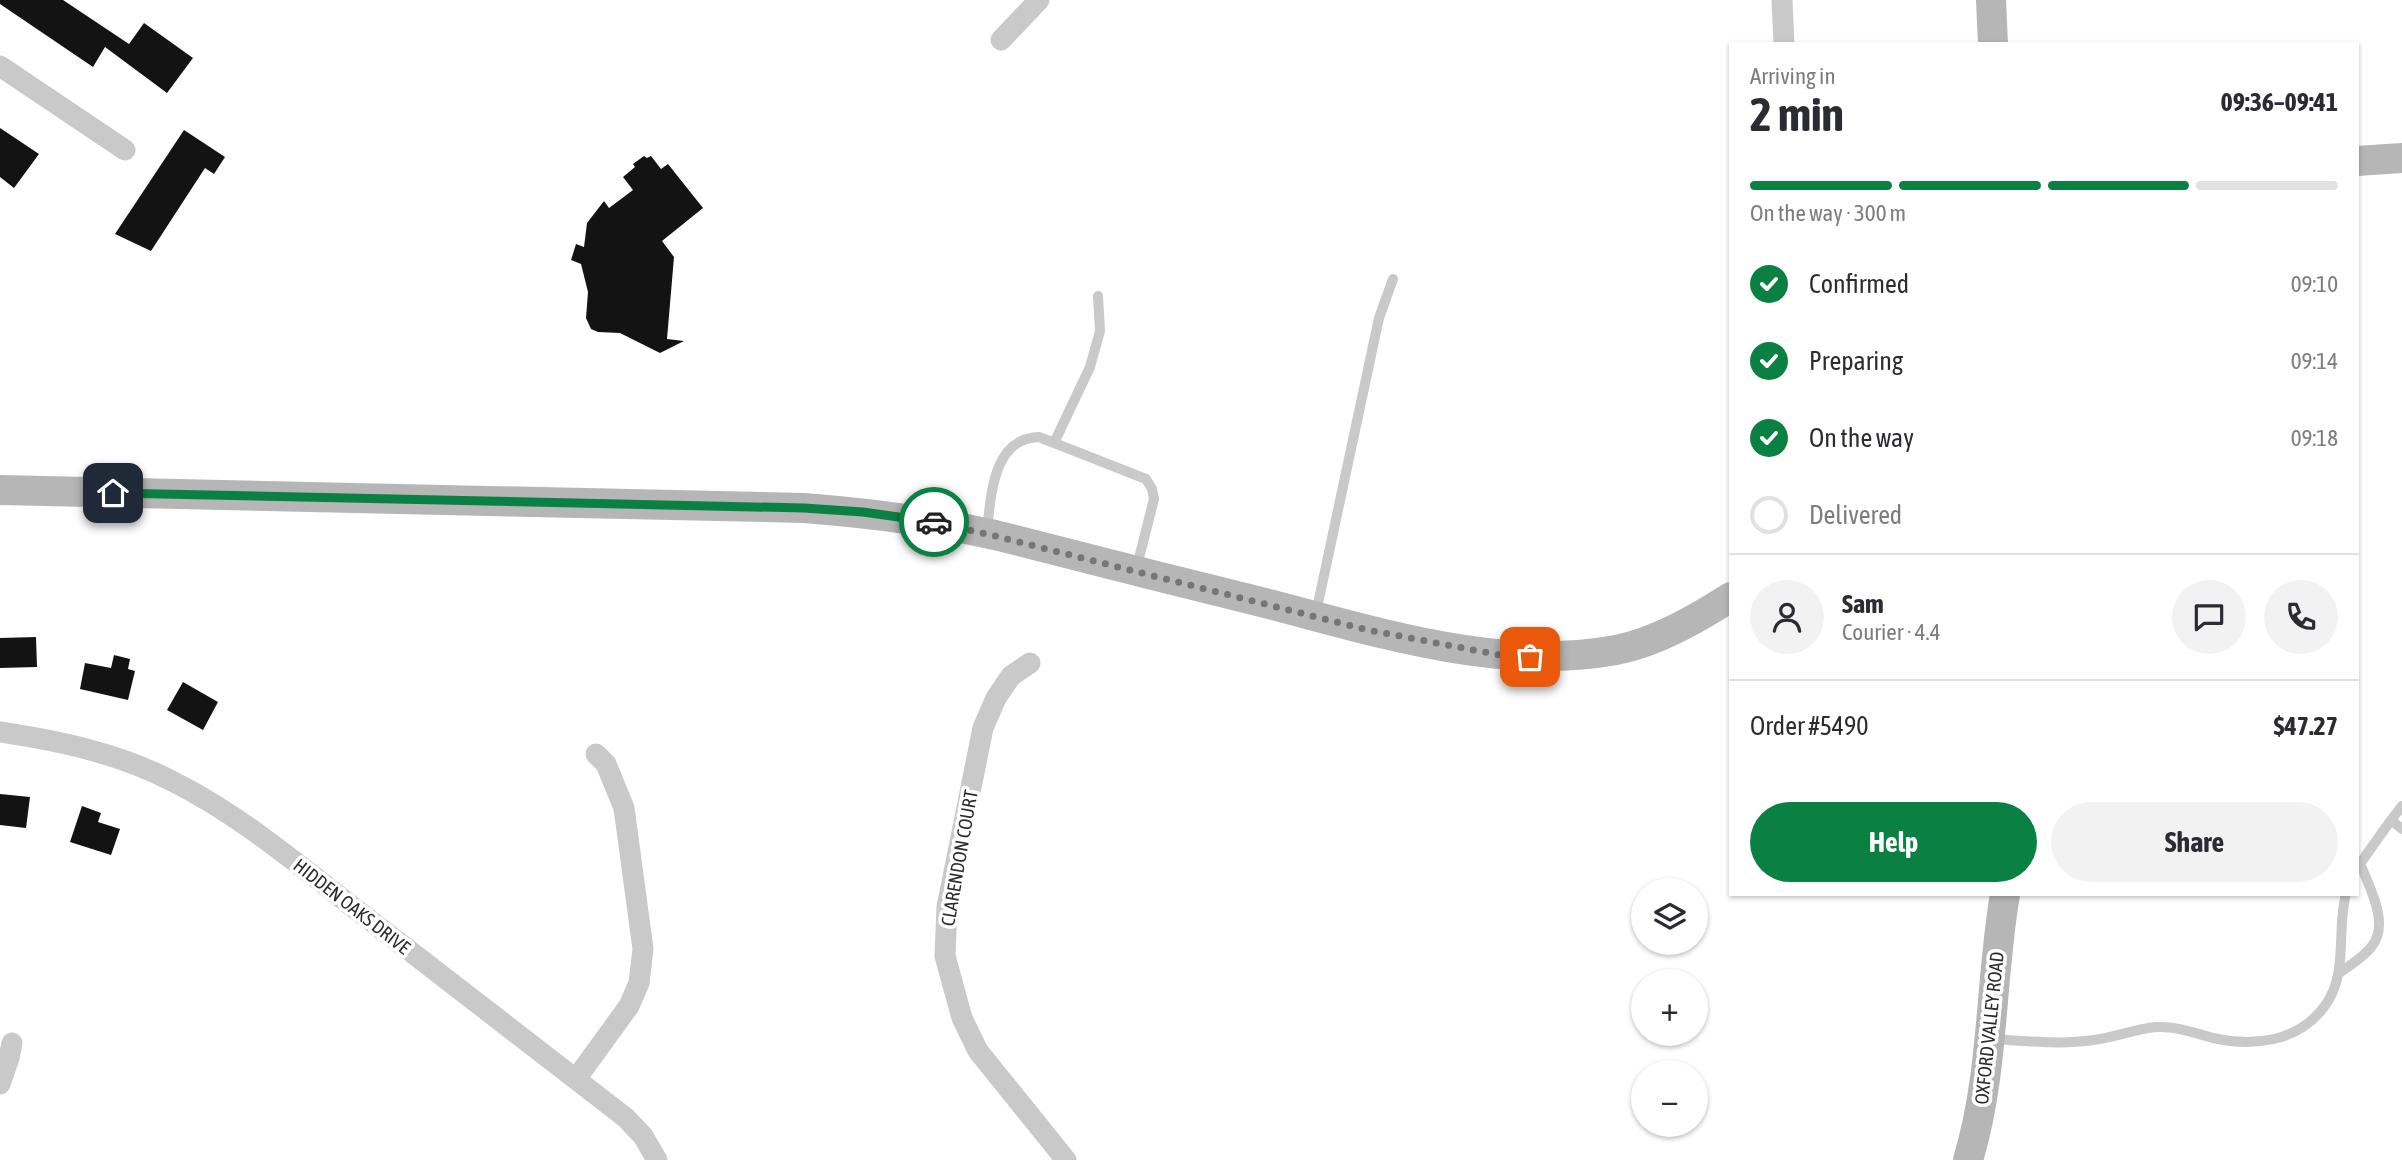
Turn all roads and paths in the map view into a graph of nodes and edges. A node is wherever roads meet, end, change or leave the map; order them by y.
1 (1039, 0) edge
2 (1782, 0) edge
3 (1991, 0) edge
4 (1001, 40) dead end
5 (1784, 42) edge
6 (1993, 42) edge
7 (0, 66) edge
8 (125, 150) dead end
9 (2402, 158) edge
10 (2359, 161) edge
11 (1393, 279) dead end
12 (1098, 296) dead end
13 (1054, 443) junction
14 (0, 490) edge
15 (986, 533) junction
16 (1136, 571) junction
17 (1729, 598) edge
18 (1315, 616) junction
19 (1030, 663) dead end
20 (0, 732) edge
21 (596, 754) dead end
22 (2402, 806) edge
23 (2391, 820) junction
24 (2402, 829) edge
25 (2359, 865) edge
26 (2359, 868) edge
27 (2005, 896) edge
28 (2346, 896) edge
29 (2338, 974) junction
30 (1990, 1039) junction
31 (12, 1044) dead end
32 (576, 1079) junction
33 (0, 1084) edge
34 (657, 1160) edge
35 (1066, 1160) edge
36 (1968, 1160) edge

1 - 4 street
2 - 5 street
3 - 6 street
7 - 8 street
9 - 10 street
11 - 18 lane
12 - 13 lane
13 - 15 lane
13 - 16 lane
14 - 15 street
15 - 16 street
16 - 18 street
17 - 18 street
19 - 35 street, CLARENDON COURT
20 - 32 street, HIDDEN OAKS DRIVE
21 - 32 street
22 - 23 lane
23 - 24 lane
23 - 25 lane
26 - 29 lane
27 - 30 street, OXFORD VALLEY ROAD
28 - 29 lane
29 - 30 lane
30 - 36 street, OXFORD VALLEY ROAD
31 - 33 street
32 - 34 street, HIDDEN OAKS DRIVE

